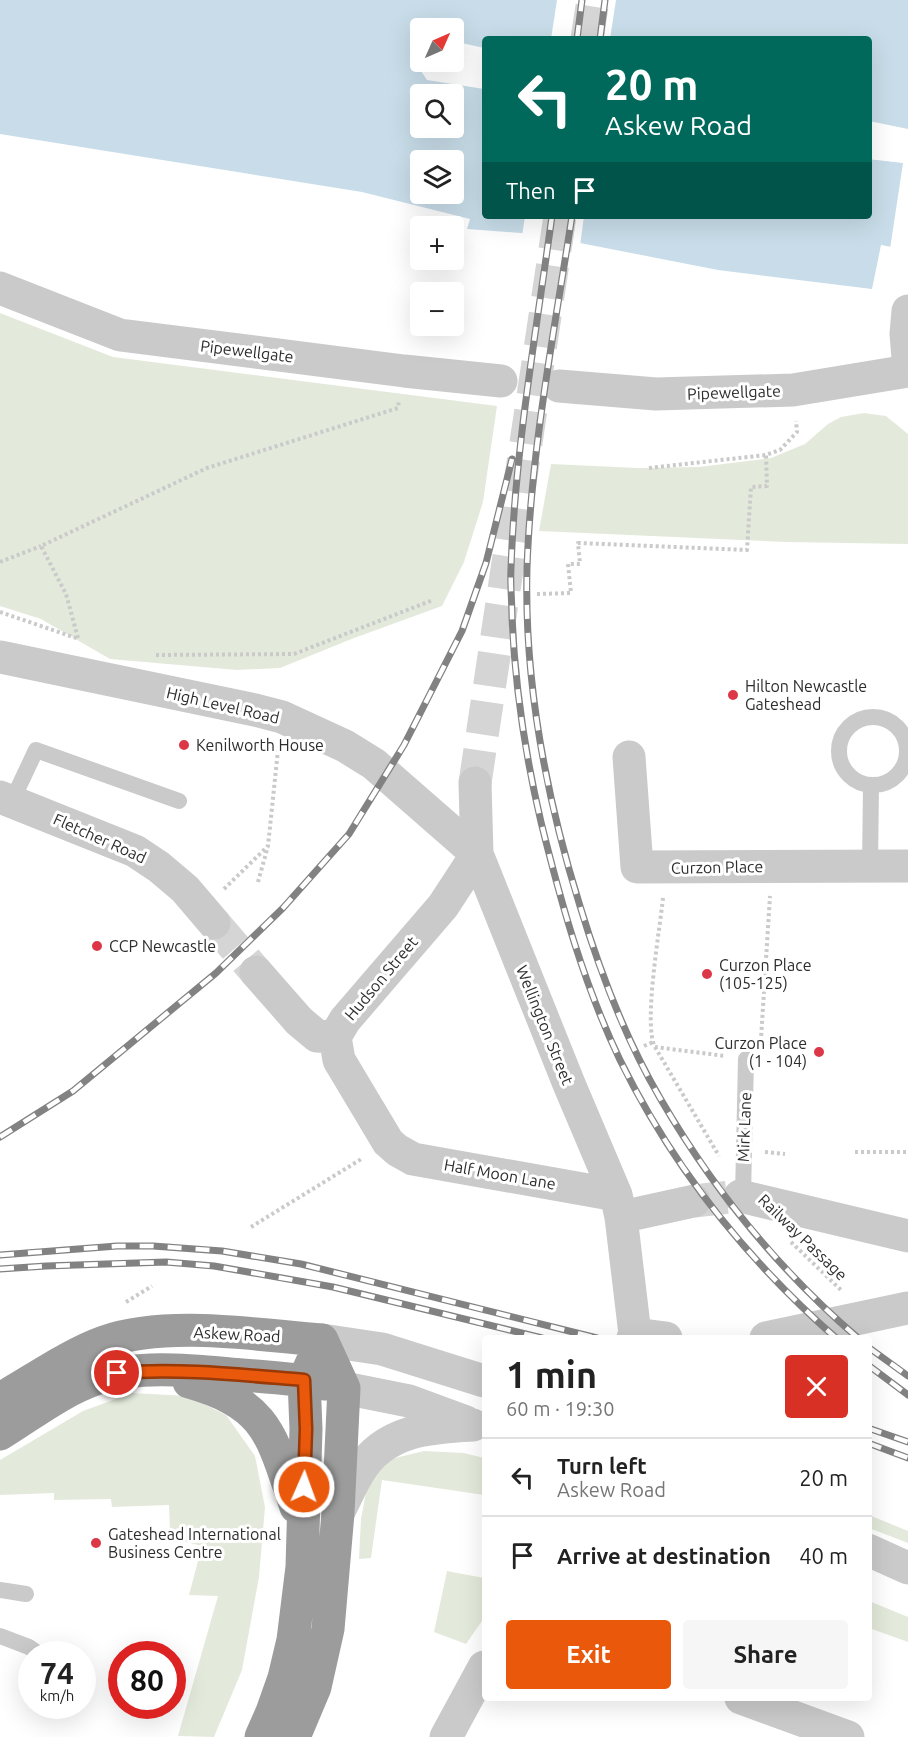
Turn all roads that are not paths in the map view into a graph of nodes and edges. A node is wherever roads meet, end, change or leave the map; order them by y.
1 (0, 288) edge
2 (908, 311) edge
3 (908, 358) edge
4 (908, 371) edge
5 (501, 381) dead end
6 (560, 386) dead end
7 (0, 657) edge
8 (636, 765) dead end
9 (475, 783) tunnel mouth
10 (871, 786) junction
11 (6, 799) edge
12 (179, 801) dead end
13 (477, 854) junction
14 (870, 866) junction
15 (908, 866) edge
16 (208, 917) tunnel mouth
17 (256, 972) tunnel mouth
18 (335, 1037) junction
19 (746, 1059) road end
20 (388, 1142) joint
21 (741, 1196) joint
22 (694, 1201) tunnel mouth
23 (618, 1206) junction
24 (908, 1236) edge
25 (908, 1308) edge
26 (641, 1335) edge
27 (780, 1335) edge
28 (322, 1340) junction
29 (147, 1371) junction
30 (304, 1380) junction
31 (482, 1380) edge
32 (344, 1388) junction
33 (0, 1399) edge
34 (479, 1427) edge
35 (0, 1434) edge
36 (338, 1513) junction
37 (302, 1526) junction
38 (872, 1552) edge
39 (908, 1568) edge
40 (0, 1590) edge
41 (26, 1594) dead end
42 (0, 1636) edge
43 (18, 1643) edge
44 (482, 1671) edge
45 (749, 1701) edge
46 (833, 1734) edge
47 (261, 1737) edge
48 (295, 1737) edge
49 (446, 1737) edge

1 - 5 street, Pipewellgate
2 - 3 street
4 - 6 street, Pipewellgate
7 - 13 street, High Level Road
8 - 14 street, Curzon Place
9 - 13 street
10 - 10 lane
10 - 14 lane
11 - 12 lane
11 - 16 street, Fletcher Road
13 - 18 street, Hudson Street
13 - 23 street, Wellington Street
14 - 15 street, Curzon Place
17 - 18 street
18 - 20 street, Hudson Street
19 - 21 lane, Mirk Lane
20 - 23 street, Half Moon Lane
21 - 24 street
22 - 23 street, Half Moon Lane
23 - 26 street, Wellington Street
25 - 27 street
28 - 30 highway
28 - 31 street, Askew Road
28 - 32 highway
28 - 33 highway, Askew Road
29 - 30 highway
29 - 35 highway
29 - 37 highway
30 - 32 highway
30 - 37 highway
32 - 34 street
32 - 36 highway
34 - 36 street
36 - 48 highway
37 - 47 highway
38 - 39 street
40 - 41 lane
42 - 43 lane
44 - 49 street
45 - 46 street

